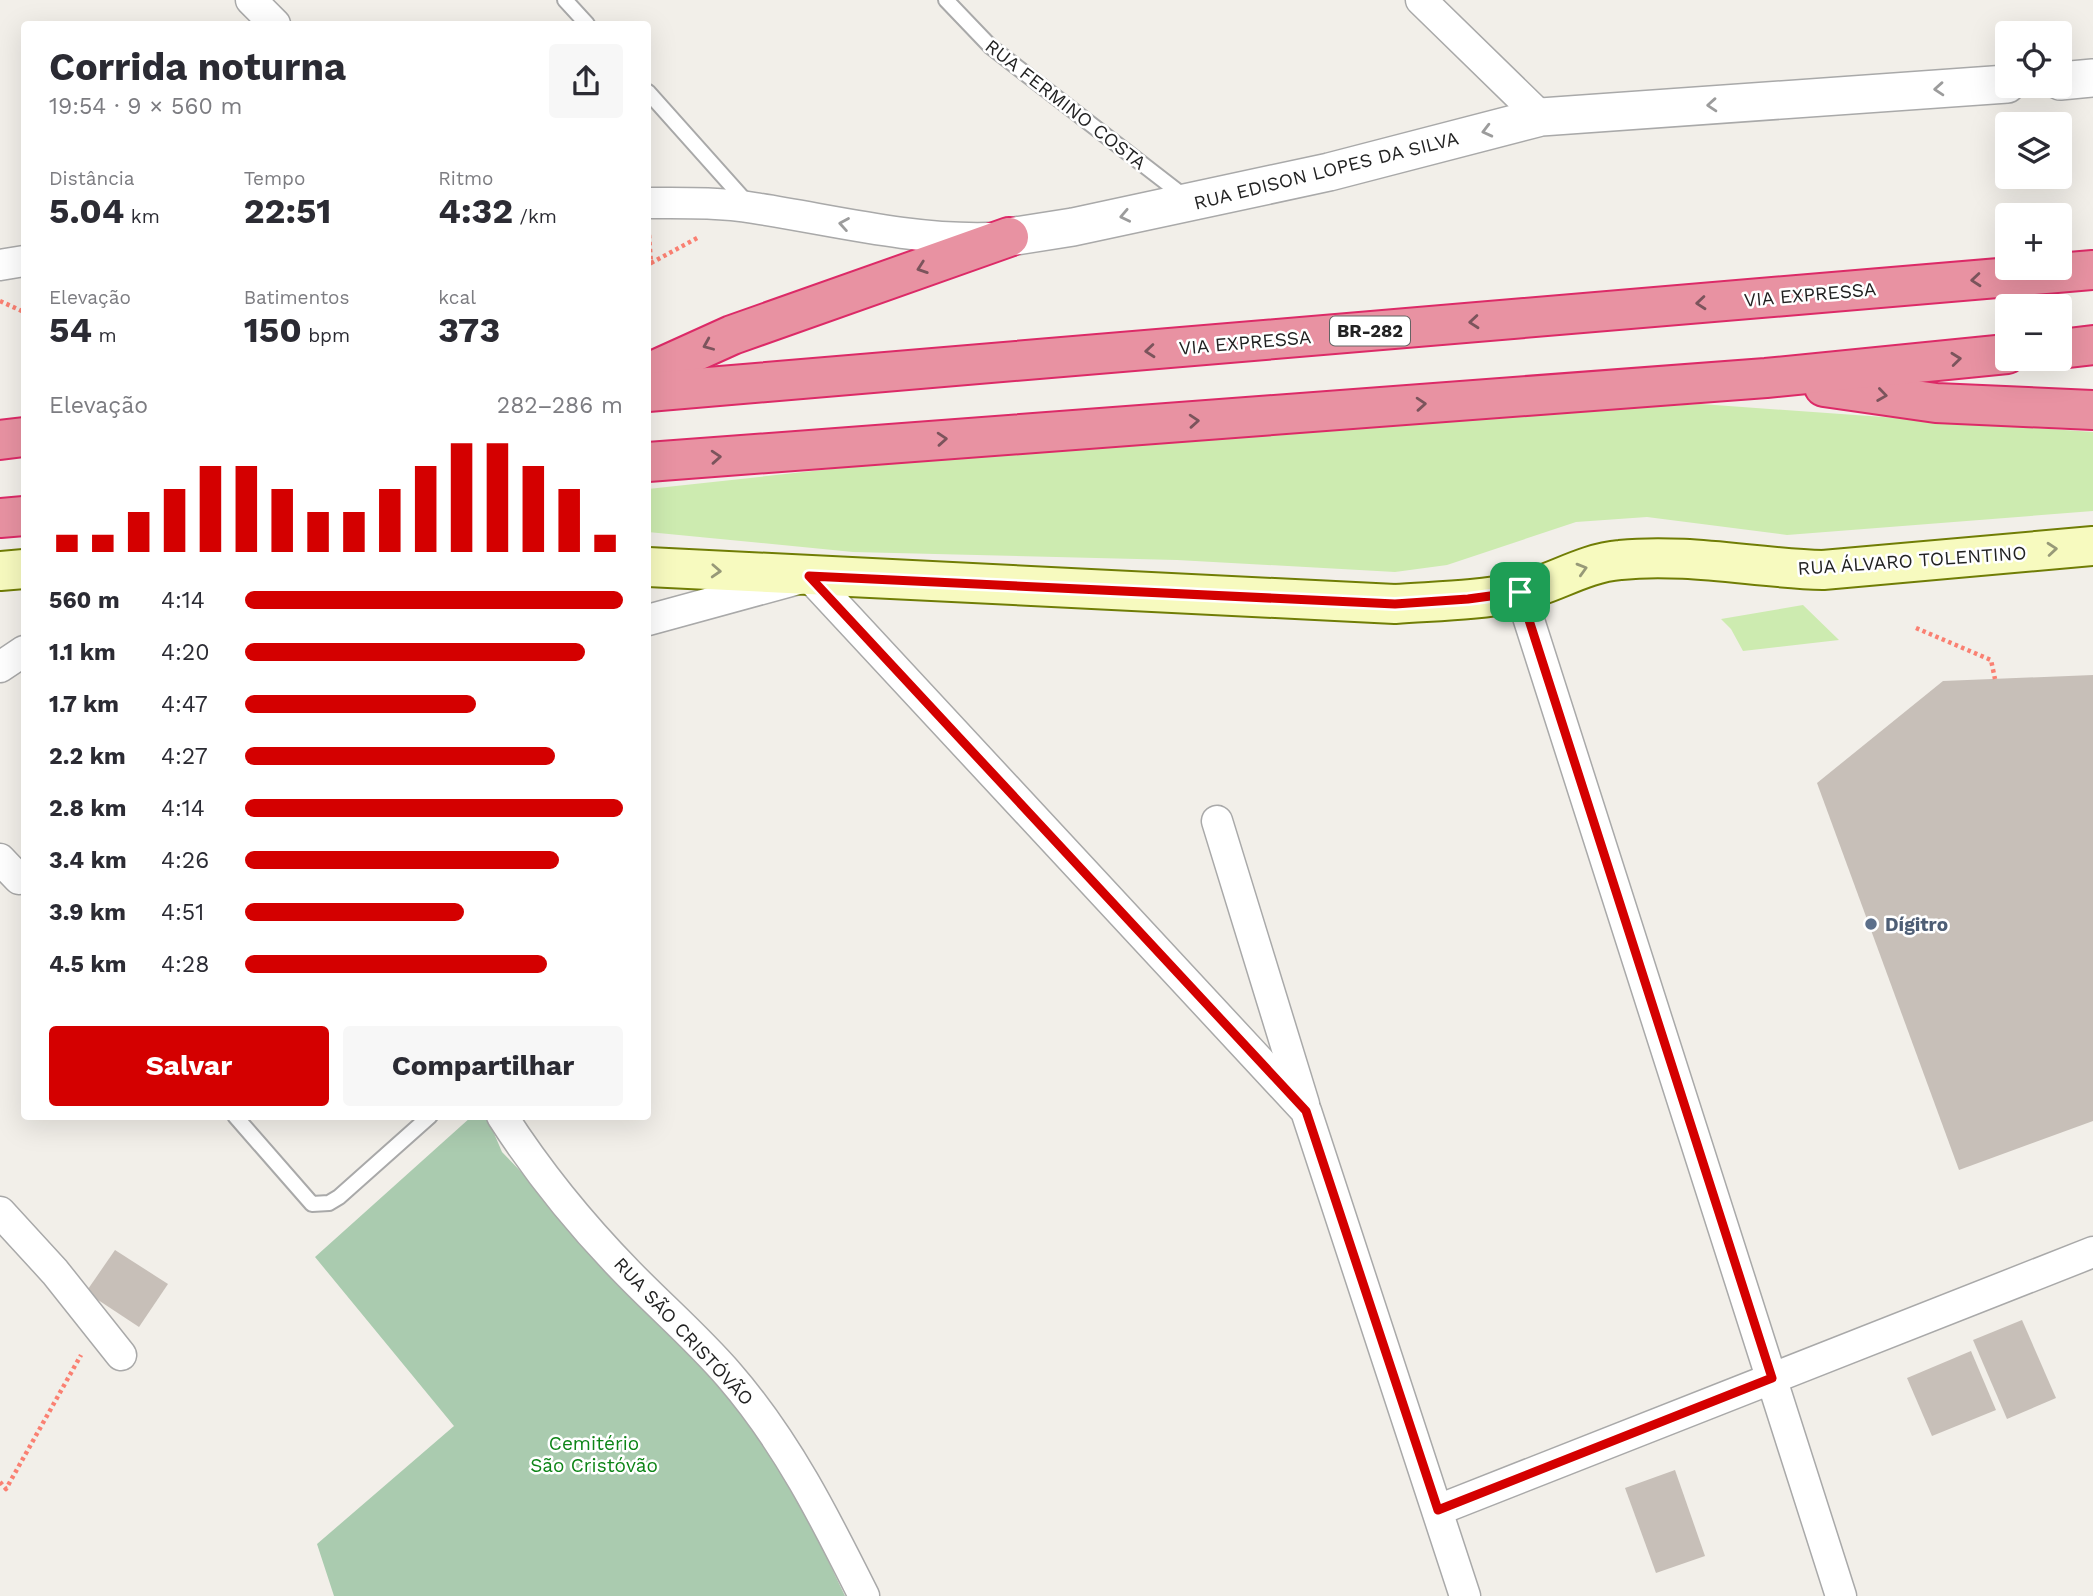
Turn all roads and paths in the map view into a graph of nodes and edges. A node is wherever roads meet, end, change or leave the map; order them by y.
1 (251, 0) edge
2 (565, 0) edge
3 (946, 0) edge
4 (1421, 0) edge
5 (272, 21) edge
6 (584, 21) edge
7 (2093, 78) edge
8 (2072, 80) edge
9 (1995, 85) edge
10 (651, 95) edge
11 (1541, 117) junction
12 (1192, 202) junction
13 (751, 207) junction
14 (651, 216) edge
15 (1009, 237) junction
16 (21, 262) edge
17 (0, 265) edge
18 (2093, 270) edge
19 (0, 301) edge
20 (21, 311) edge
21 (2093, 345) edge
22 (2072, 348) edge
23 (1995, 355) edge
24 (651, 372) edge
25 (1766, 378) junction
26 (651, 392) edge
27 (2093, 410) edge
28 (21, 437) edge
29 (0, 440) edge
30 (651, 462) edge
31 (21, 516) edge
32 (0, 518) edge
33 (2093, 546) edge
34 (651, 568) edge
35 (21, 569) edge
36 (0, 571) edge
37 (809, 576) junction
38 (1520, 592) junction
39 (651, 619) edge
40 (1916, 628) dead end
41 (21, 653) edge
42 (0, 667) edge
43 (1995, 679) dead end
44 (1217, 821) dead end
45 (1306, 1111) junction
46 (238, 1120) edge
47 (426, 1120) edge
48 (505, 1120) edge
49 (0, 1212) edge
50 (2093, 1252) edge
51 (97, 1327) junction
52 (121, 1355) dead end
53 (1772, 1378) junction
54 (0, 1482) edge
55 (1438, 1510) junction
56 (864, 1596) edge
57 (1465, 1596) edge
58 (1841, 1596) edge

1 - 5 street
2 - 6 lane
3 - 12 lane, RUA FERMINO COSTA
4 - 11 street
7 - 8 street
9 -> 11 street, RUA EDISON LOPES DA SILVA
10 - 13 lane
11 -> 12 street, RUA EDISON LOPES DA SILVA
12 -> 15 street, RUA EDISON LOPES DA SILVA
13 - 14 street, RUA EDISON LOPES DA SILVA
15 -> 13 street, RUA EDISON LOPES DA SILVA
15 -> 24 highway
16 - 17 street
18 -> 26 highway, VIA EXPRESSA / BR-282
19 - 20 path
21 - 22 highway
25 -> 23 highway
25 -> 27 highway
30 -> 25 highway
28 - 29 highway
31 - 32 highway
38 -> 33 main road, RUA ÁLVARO TOLENTINO
34 -> 37 main road, RUA ÁLVARO TOLENTINO
35 - 36 main road
37 - 38 main road, RUA ÁLVARO TOLENTINO
37 - 39 street
37 - 45 street
38 - 53 street
40 - 43 path
41 - 42 street
44 - 45 street
45 - 55 street
46 - 47 lane
48 - 56 street, RUA SÃO CRISTÓVÃO
49 - 51 street
50 - 53 street
51 - 52 street
51 - 54 path
53 - 55 street
53 - 58 street
55 - 57 street

